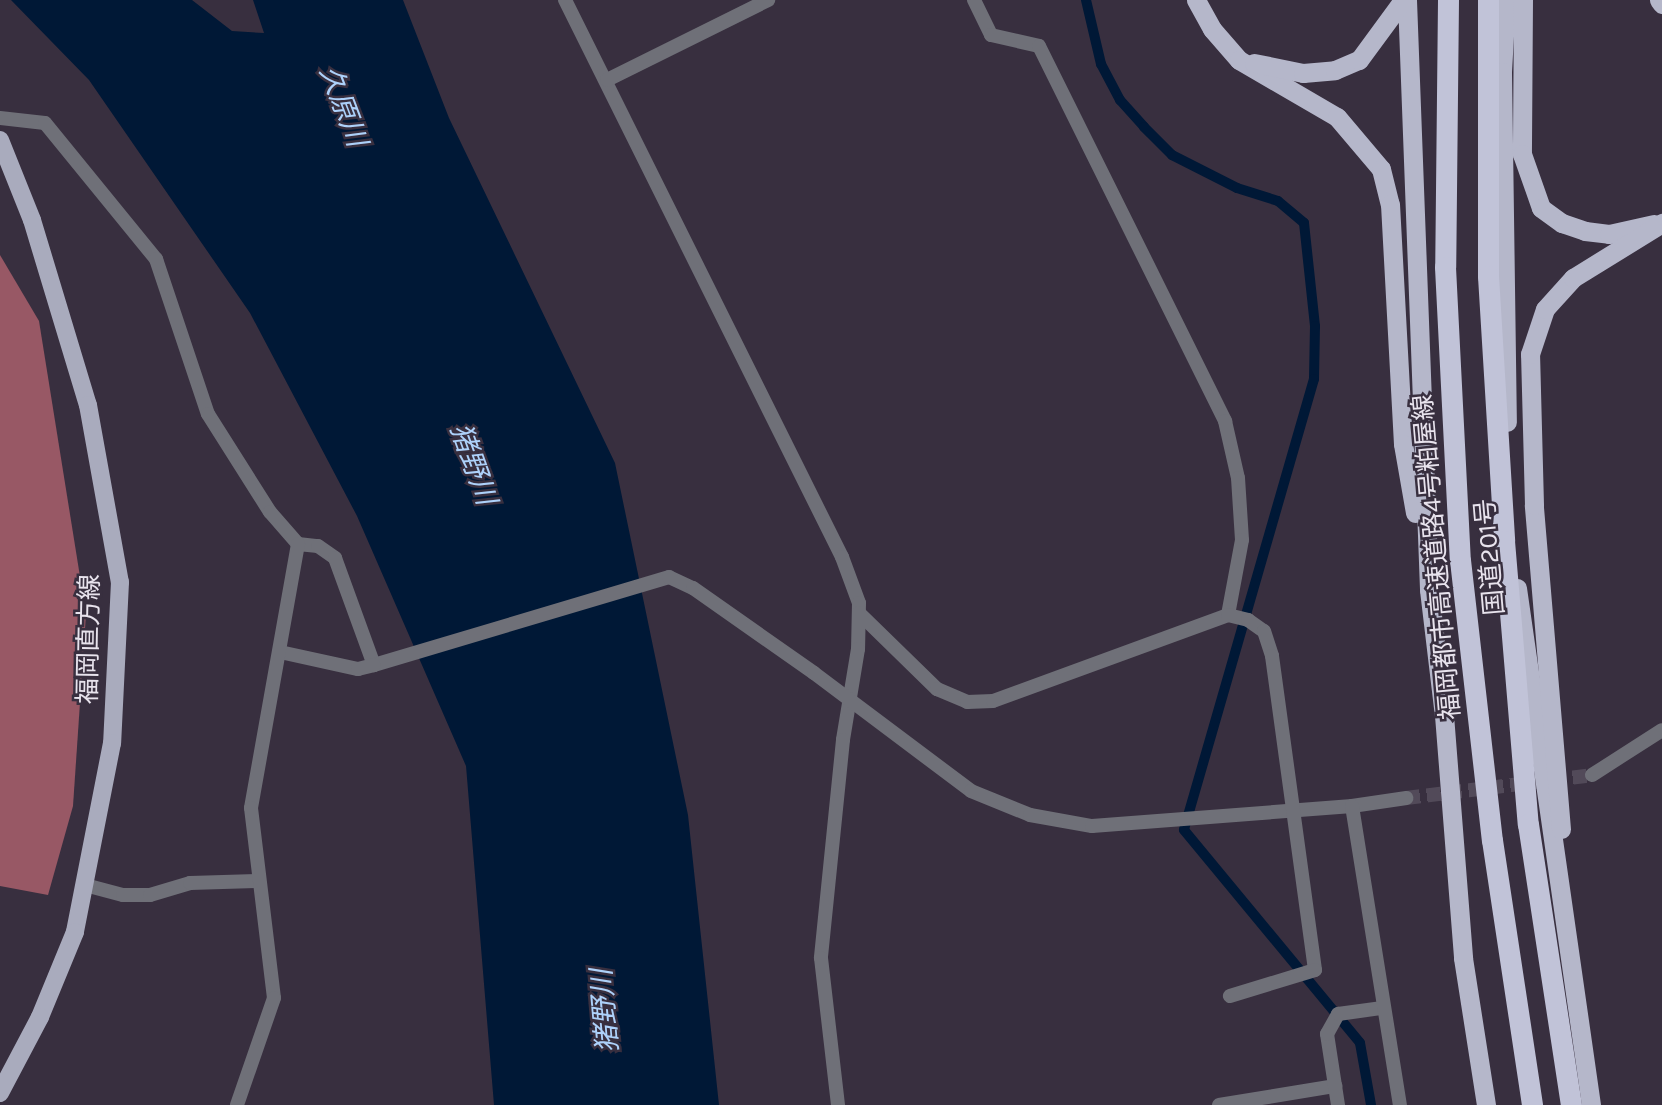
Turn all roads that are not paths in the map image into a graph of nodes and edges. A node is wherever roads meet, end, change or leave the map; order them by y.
1 (565, 0) edge
2 (768, 0) edge
3 (974, 0) edge
4 (1196, 0) edge
5 (1405, 0) edge
6 (1448, 0) edge
7 (1488, 0) edge
8 (1506, 0) edge
9 (1523, 0) edge
10 (1659, 0) edge
11 (1662, 4) edge
12 (1239, 60) junction
13 (607, 80) junction
14 (0, 118) edge
15 (0, 140) edge
16 (1662, 222) edge
17 (298, 544) junction
18 (1429, 590) junction
19 (859, 613) junction
20 (1228, 615) junction
21 (280, 652) junction
22 (374, 665) junction
23 (1662, 730) edge
24 (1592, 775) tunnel mouth
25 (1406, 798) tunnel mouth
26 (1352, 806) junction
27 (258, 881) junction
28 (85, 885) junction
29 (1569, 971) junction
30 (1230, 996) dead end
31 (1381, 1008) junction
32 (1335, 1086) junction
33 (0, 1093) edge
34 (237, 1105) edge
35 (838, 1105) edge
36 (1219, 1105) edge
37 (1338, 1105) edge
38 (1400, 1105) edge
39 (1486, 1105) edge
40 (1532, 1105) edge
41 (1572, 1105) edge
42 (1591, 1105) edge

1 - 13 street
2 - 13 street
3 - 20 street
4 - 12 highway
5 - 12 highway
5 - 18 highway
6 - 40 highway, 福岡都市高速道路4号粕屋線
7 - 41 highway
8 - 29 highway, 国道201号
9 - 16 highway
10 - 11 highway
12 - 18 highway
13 - 19 street
14 - 17 street
15 - 28 main road, 福岡直方線
16 - 29 highway
17 - 21 street
17 - 22 street
18 - 39 highway
19 - 20 street
19 - 35 street
20 - 30 street
21 - 22 street
21 - 27 street
22 - 26 street
23 - 24 street
25 - 26 street
26 - 31 street
27 - 28 street
27 - 34 street
28 - 33 main road, 福岡直方線
29 - 42 highway, 国道201号
31 - 32 street
31 - 38 street
32 - 36 street
32 - 37 street

